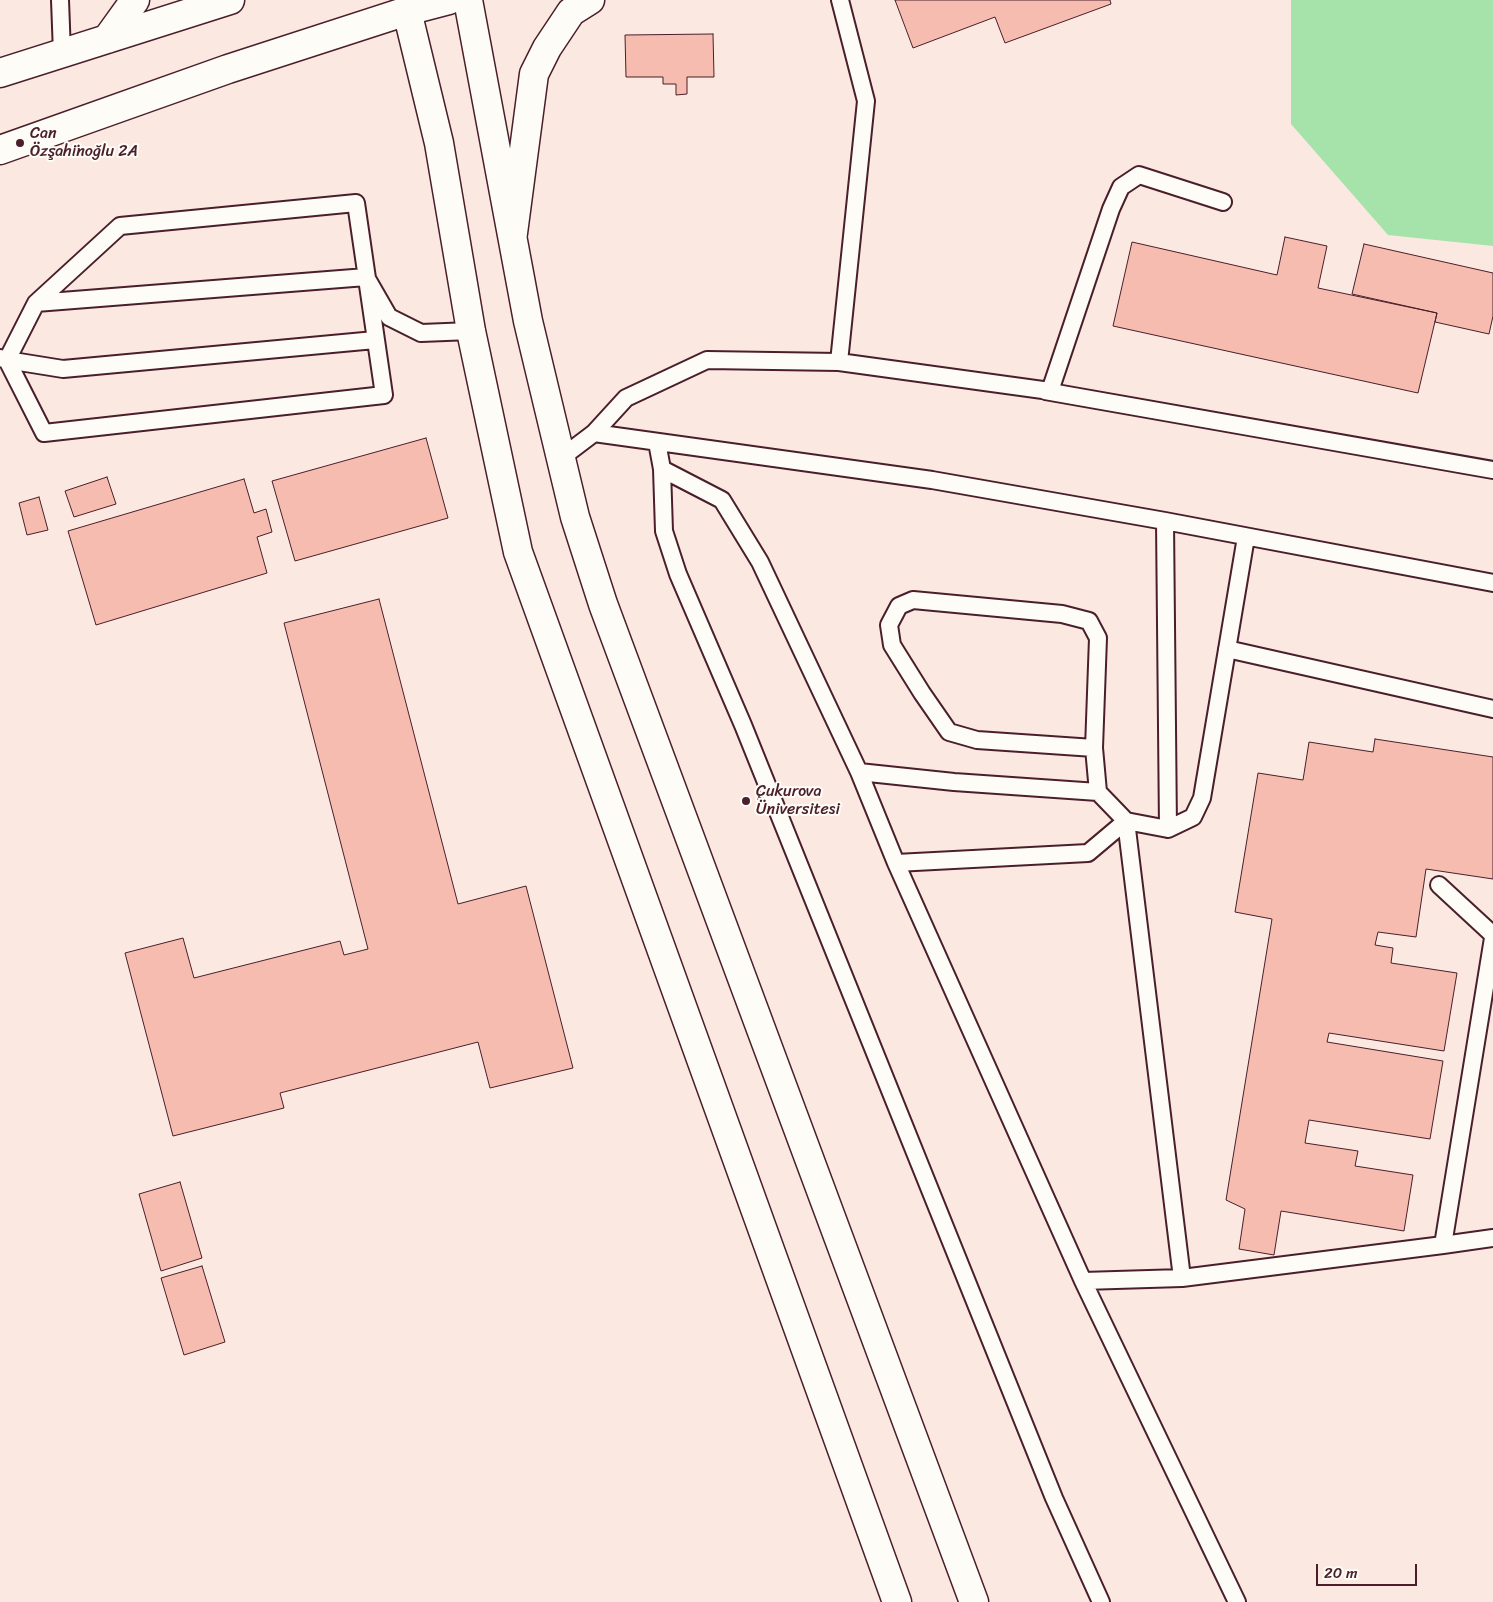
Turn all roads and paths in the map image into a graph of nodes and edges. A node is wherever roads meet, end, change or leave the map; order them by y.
1 (60, 0) edge
2 (135, 0) edge
3 (230, 0) edge
4 (449, 0) edge
5 (468, 0) edge
6 (590, 0) edge
7 (840, 0) edge
8 (406, 5) edge
9 (107, 39) junction
10 (62, 53) junction
11 (0, 71) edge
12 (0, 150) edge
13 (1223, 202) dead end
14 (513, 233) junction
15 (366, 277) junction
16 (36, 304) junction
17 (471, 330) junction
18 (375, 340) junction
19 (4, 359) edge
20 (839, 362) junction
21 (1045, 391) junction
22 (594, 433) junction
23 (657, 442) junction
24 (561, 458) junction
25 (662, 469) junction
26 (1493, 470) edge
27 (1165, 521) junction
28 (1246, 536) junction
29 (1493, 583) edge
30 (1227, 649) junction
31 (1493, 709) edge
32 (1094, 748) junction
33 (859, 772) junction
34 (1098, 792) junction
35 (1126, 821) junction
36 (1168, 829) junction
37 (896, 863) junction
38 (1440, 885) dead end
39 (1493, 936) edge
40 (1493, 1238) edge
41 (1443, 1245) junction
42 (1182, 1278) junction
43 (1083, 1281) junction
44 (897, 1602) edge
45 (974, 1602) edge
46 (1101, 1602) edge
47 (1238, 1602) edge

1 - 10 lane
2 - 9 street
3 - 9 street
4 - 8 street
5 - 14 street
6 - 14 street
7 - 20 lane
8 - 12 street
8 - 17 street
9 - 10 street
10 - 11 street
13 - 21 lane
14 - 24 street
15 - 16 lane
15 - 16 lane
15 - 17 lane
15 - 18 lane
16 - 19 lane
17 - 44 street
18 - 19 lane
18 - 19 lane
20 - 21 lane
20 - 22 lane
21 - 26 lane
22 - 23 lane
22 - 24 lane
23 - 25 lane
23 - 27 lane
24 - 45 street
25 - 33 lane
25 - 46 lane
27 - 28 lane
27 - 36 lane
28 - 29 lane
28 - 30 lane
30 - 31 lane
30 - 36 lane
32 - 32 lane
32 - 34 lane
33 - 34 lane
33 - 37 lane
34 - 35 lane
35 - 36 lane
35 - 37 lane
35 - 42 lane
37 - 43 lane
38 - 39 lane
39 - 41 lane
40 - 41 lane
41 - 42 lane
42 - 43 lane
43 - 47 lane

